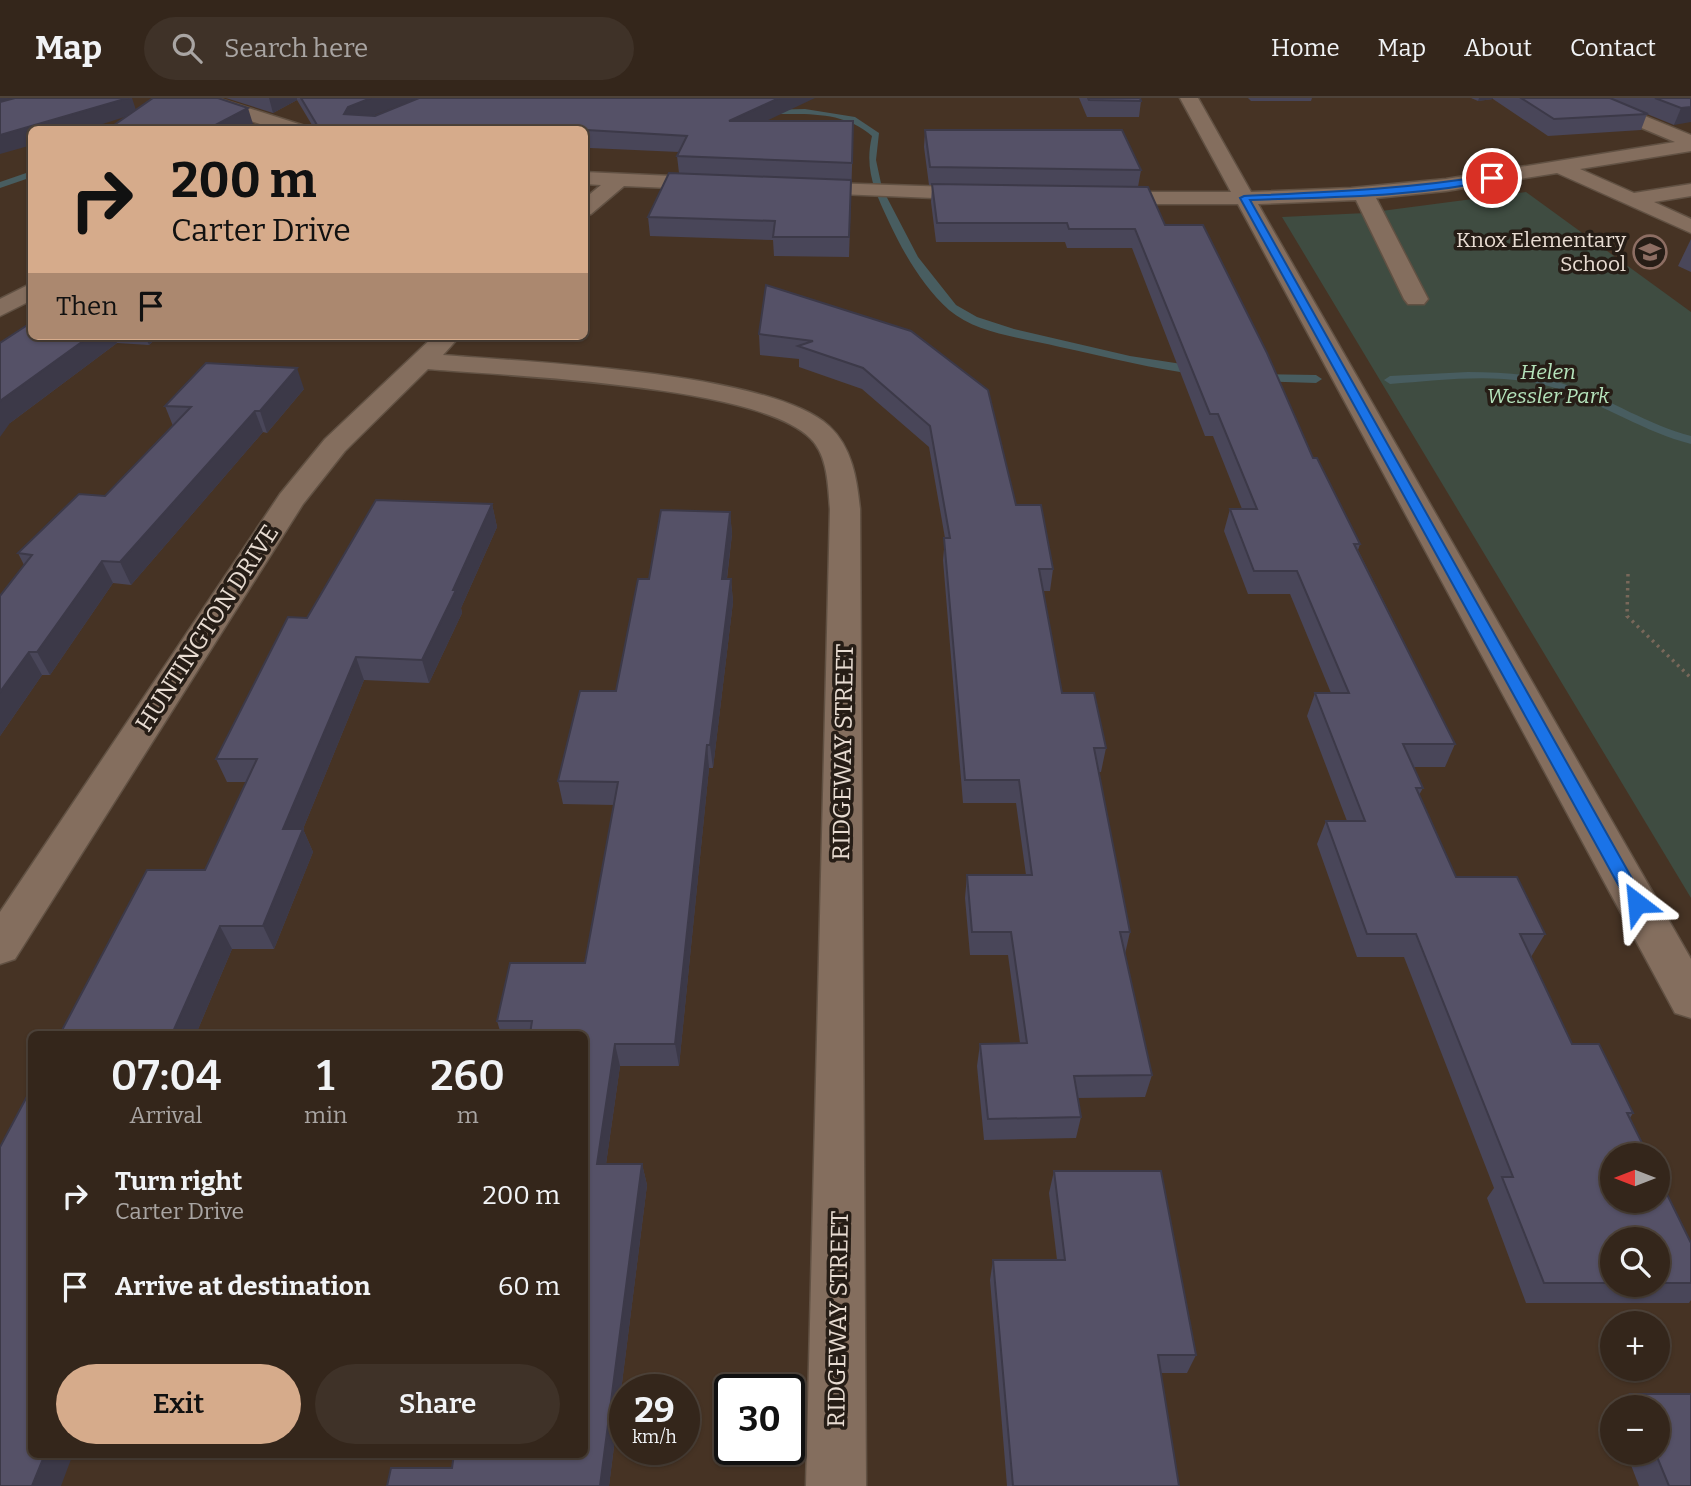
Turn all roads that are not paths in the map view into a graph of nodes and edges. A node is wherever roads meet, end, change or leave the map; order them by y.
1 (1189, 98) edge
2 (1586, 98) edge
3 (203, 99) edge
4 (285, 126) edge
5 (1691, 144) edge
6 (1560, 167) junction
7 (588, 178) edge
8 (619, 180) junction
9 (741, 186) edge
10 (782, 187) edge
11 (1691, 190) edge
12 (1363, 193) junction
13 (1007, 195) edge
14 (1077, 197) edge
15 (1244, 198) junction
16 (1632, 200) junction
17 (588, 207) edge
18 (1691, 227) edge
19 (28, 292) edge
20 (1416, 299) dead end
21 (0, 309) edge
22 (435, 349) edge
23 (0, 947) edge
24 (1691, 1000) edge
25 (836, 1486) edge

1 - 15 street
2 - 5 street
3 - 4 street
5 - 6 street
6 - 12 street
6 - 16 street
7 - 8 street
8 - 9 street
8 - 17 street
10 - 13 street
11 - 16 street
12 - 15 street
12 - 20 street
14 - 15 street
15 - 24 street
16 - 18 street
19 - 21 street
22 - 23 street, HUNTINGTON DRIVE
22 - 25 street, RIDGEWAY STREET

